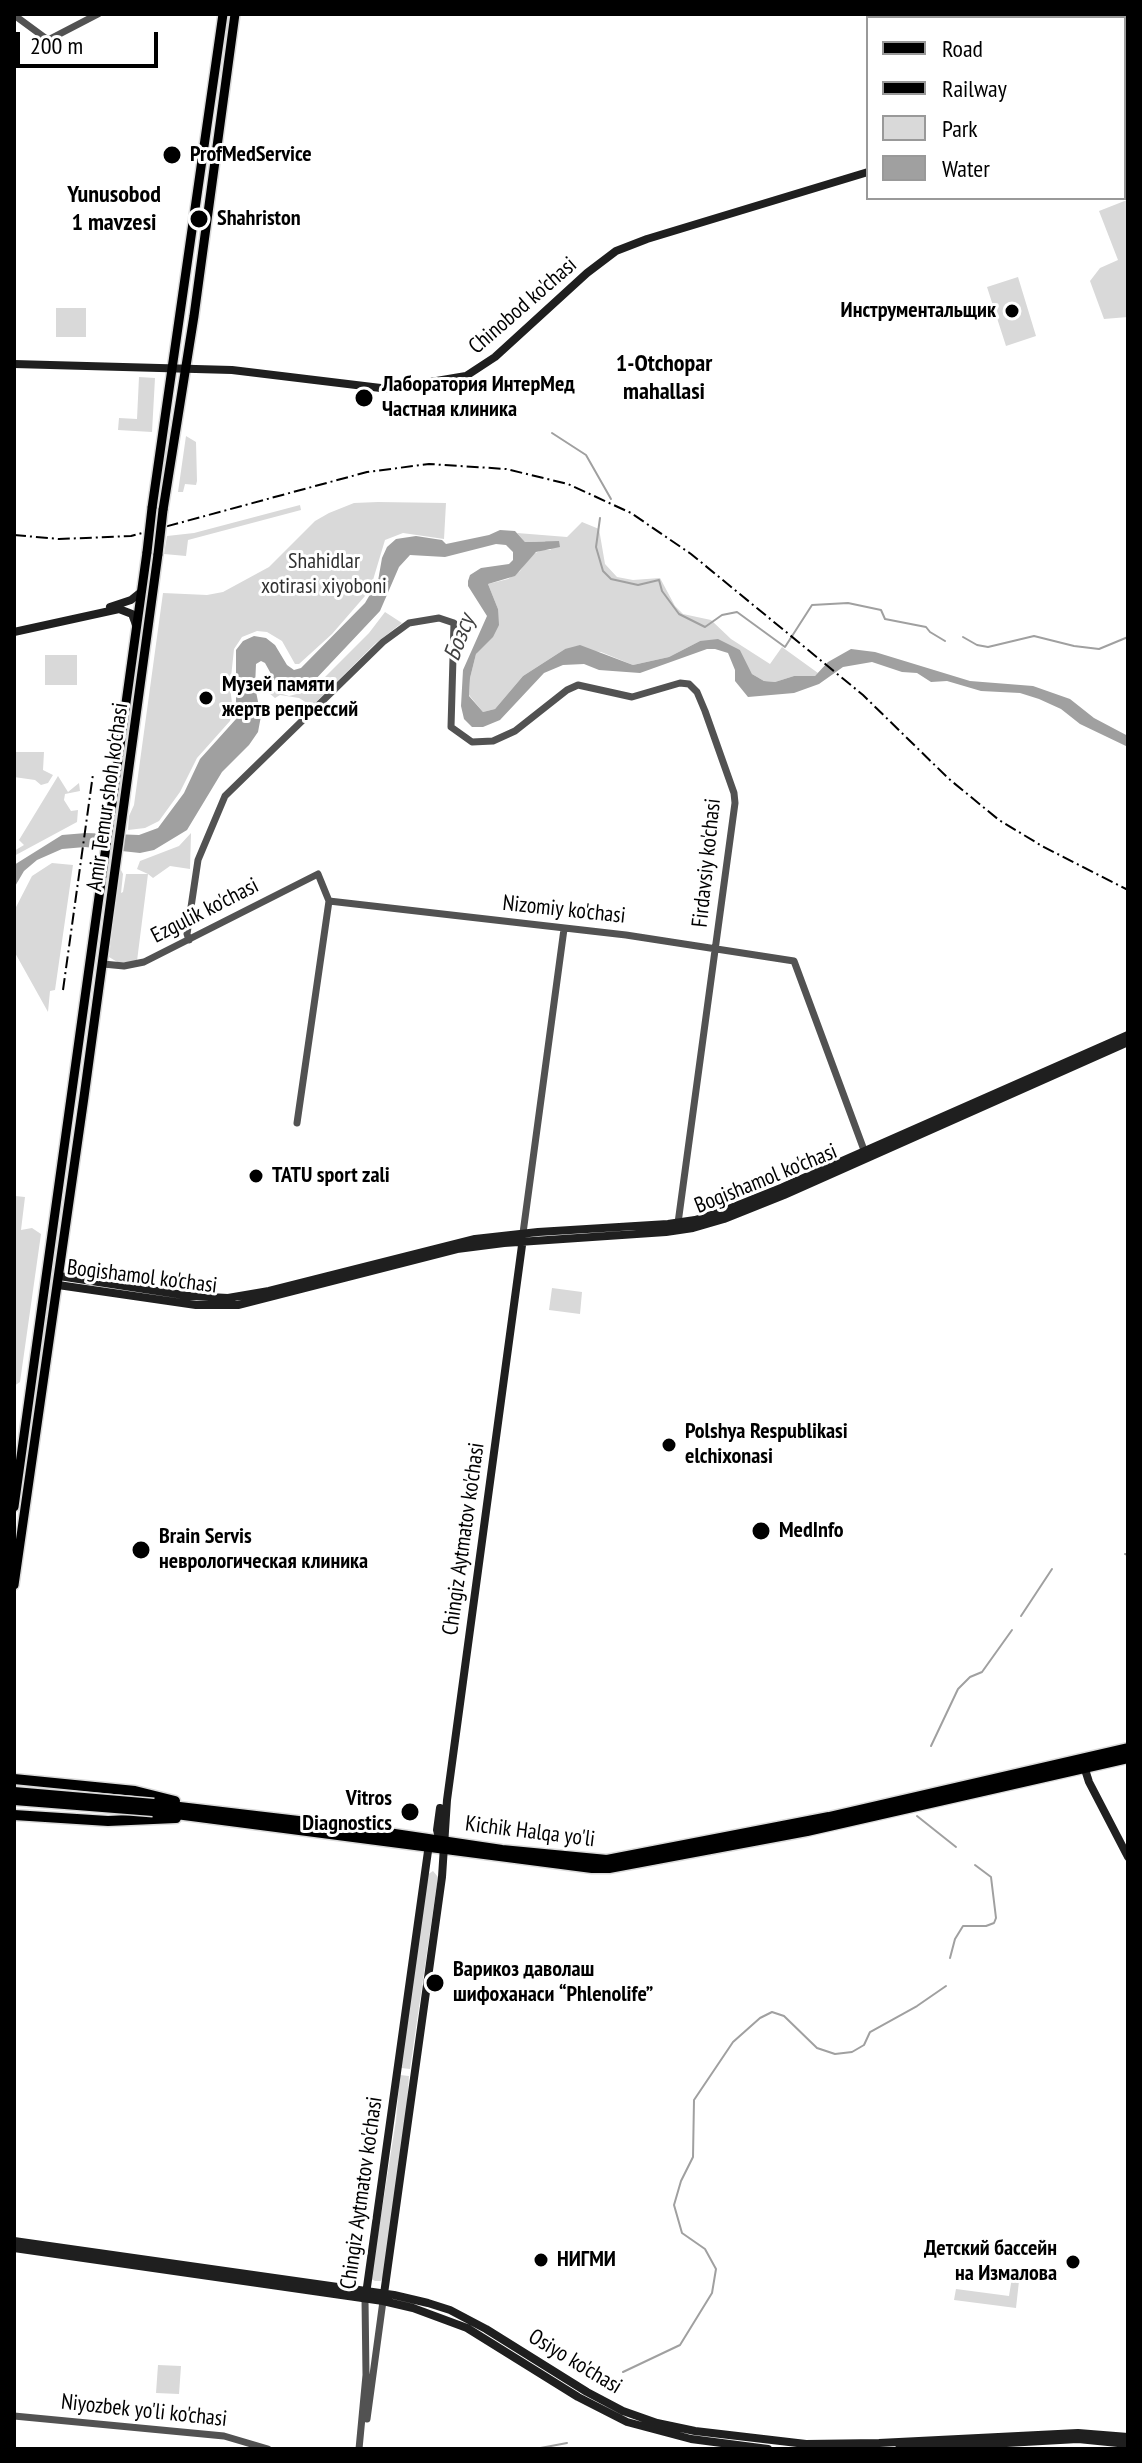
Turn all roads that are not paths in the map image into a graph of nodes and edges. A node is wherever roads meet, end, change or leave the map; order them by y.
1 (98, 14) edge
2 (223, 14) edge
3 (235, 14) edge
4 (14, 15) edge
5 (866, 173) edge
6 (182, 314) junction
7 (195, 315) junction
8 (14, 364) edge
9 (174, 368) junction
10 (187, 369) junction
11 (141, 592) junction
12 (97, 612) junction
13 (137, 625) junction
14 (14, 632) edge
15 (329, 901) junction
16 (564, 929) junction
17 (189, 940) junction
18 (716, 948) junction
19 (103, 964) junction
20 (1128, 1035) edge
21 (1128, 1042) edge
22 (74, 1074) junction
23 (87, 1076) junction
24 (998, 1095) junction
25 (297, 1123) dead end
26 (866, 1154) junction
27 (678, 1223) junction
28 (522, 1239) junction
29 (45, 1279) junction
30 (58, 1281) junction
31 (14, 1507) edge
32 (14, 1581) edge
33 (1128, 1748) edge
34 (1128, 1758) edge
35 (1083, 1763) junction
36 (14, 1782) edge
37 (42, 1782) junction
38 (14, 1792) edge
39 (14, 1800) edge
40 (153, 1807) junction
41 (14, 1808) edge
42 (200, 1812) junction
43 (14, 1815) edge
44 (39, 1816) junction
45 (437, 1842) junction
46 (1128, 1857) edge
47 (424, 1872) junction
48 (442, 1877) junction
49 (396, 2072) junction
50 (414, 2075) junction
51 (14, 2241) edge
52 (14, 2248) edge
53 (366, 2295) junction
54 (384, 2297) junction
55 (369, 2365) junction
56 (14, 2416) edge
57 (1128, 2437) edge
58 (1128, 2444) edge
59 (824, 2446) edge
60 (869, 2446) edge
61 (896, 2447) edge
62 (268, 2449) edge
63 (360, 2449) edge
64 (768, 2449) edge

1 - 4 street
2 - 6 main road, Amir Temur shoh ko'chasi
3 - 7 main road, Amir Temur shoh ko'chasi
5 - 10 main road, Chinobod ko'chasi
6 - 7 main road
6 - 9 main road, Amir Temur shoh ko'chasi
7 - 10 main road, Amir Temur shoh ko'chasi
8 - 9 main road, Chinobod ko'chasi
9 - 10 main road, Chinobod ko'chasi
9 - 11 main road, Amir Temur shoh ko'chasi, bridge
10 - 19 main road, Amir Temur shoh ko'chasi, bridge
11 - 12 main road
11 - 13 main road, Amir Temur shoh ko'chasi
12 - 13 main road
12 - 14 main road
13 - 22 main road, Amir Temur shoh ko'chasi
15 - 16 street, Nizomiy ko'chasi
15 - 17 street, Ezgulik ko'chasi
15 - 25 street
16 - 18 street, Nizomiy ko'chasi
16 - 28 street, Chingiz Aytmatov ko'chasi
17 - 18 street, Firdavsiy ko'chasi
17 - 19 street, Ezgulik ko'chasi
18 - 26 street, Nizomiy ko'chasi
18 - 27 street, Firdavsiy ko'chasi
19 - 23 main road, Amir Temur shoh ko'chasi
20 - 24 main road, Bogishamol ko'chasi
21 - 24 main road, Bogishamol ko'chasi
22 - 23 main road
22 - 29 main road, Amir Temur shoh ko'chasi
23 - 30 main road, Amir Temur shoh ko'chasi
24 - 26 main road, Bogishamol ko'chasi
26 - 27 main road, Bogishamol ko'chasi
26 - 28 main road, Bogishamol ko'chasi
27 - 28 main road, Bogishamol ko'chasi
28 - 30 main road, Bogishamol ko'chasi
28 - 45 main road, Chingiz Aytmatov ko'chasi
29 - 30 main road, Bogishamol ko'chasi
29 - 31 main road, Amir Temur shoh ko'chasi
30 - 32 main road, Amir Temur shoh ko'chasi
33 - 35 highway, Kichik Halqa yo'li
34 - 35 highway, Kichik Halqa yo'li
35 - 45 highway, Kichik Halqa yo'li
35 - 46 main road
36 - 37 highway
36 - 41 highway
37 - 42 highway
37 - 44 highway
38 - 40 highway, Kichik Halqa yo'li, bridge
39 - 40 highway, Kichik Halqa yo'li, bridge
40 - 42 highway, Kichik Halqa yo'li
42 - 44 highway
42 - 45 highway, Kichik Halqa yo'li
43 - 44 highway
45 - 47 main road, Chingiz Aytmatov ko'chasi
45 - 48 main road, Chingiz Aytmatov ko'chasi
47 - 48 main road
47 - 49 main road, Chingiz Aytmatov ko'chasi
48 - 50 main road, Chingiz Aytmatov ko'chasi
49 - 50 main road
49 - 53 main road, Chingiz Aytmatov ko'chasi
50 - 54 main road, Chingiz Aytmatov ko'chasi
51 - 53 main road, Osiyo ko'chasi
52 - 53 main road, Osiyo ko'chasi
53 - 54 main road, Osiyo ko'chasi
53 - 55 street, Chingiz Aytmatov ko'chasi
54 - 55 street, Chingiz Aytmatov ko'chasi
54 - 59 main road, Osiyo ko'chasi
54 - 64 main road, Osiyo ko'chasi
55 - 63 street, Chingiz Aytmatov ko'chasi
56 - 62 street, Niyozbek yo'li ko'chasi
57 - 61 main road, Osiyo ko'chasi
58 - 61 main road, Osiyo ko'chasi
59 - 60 main road, Osiyo ko'chasi
60 - 61 main road, Osiyo ko'chasi

